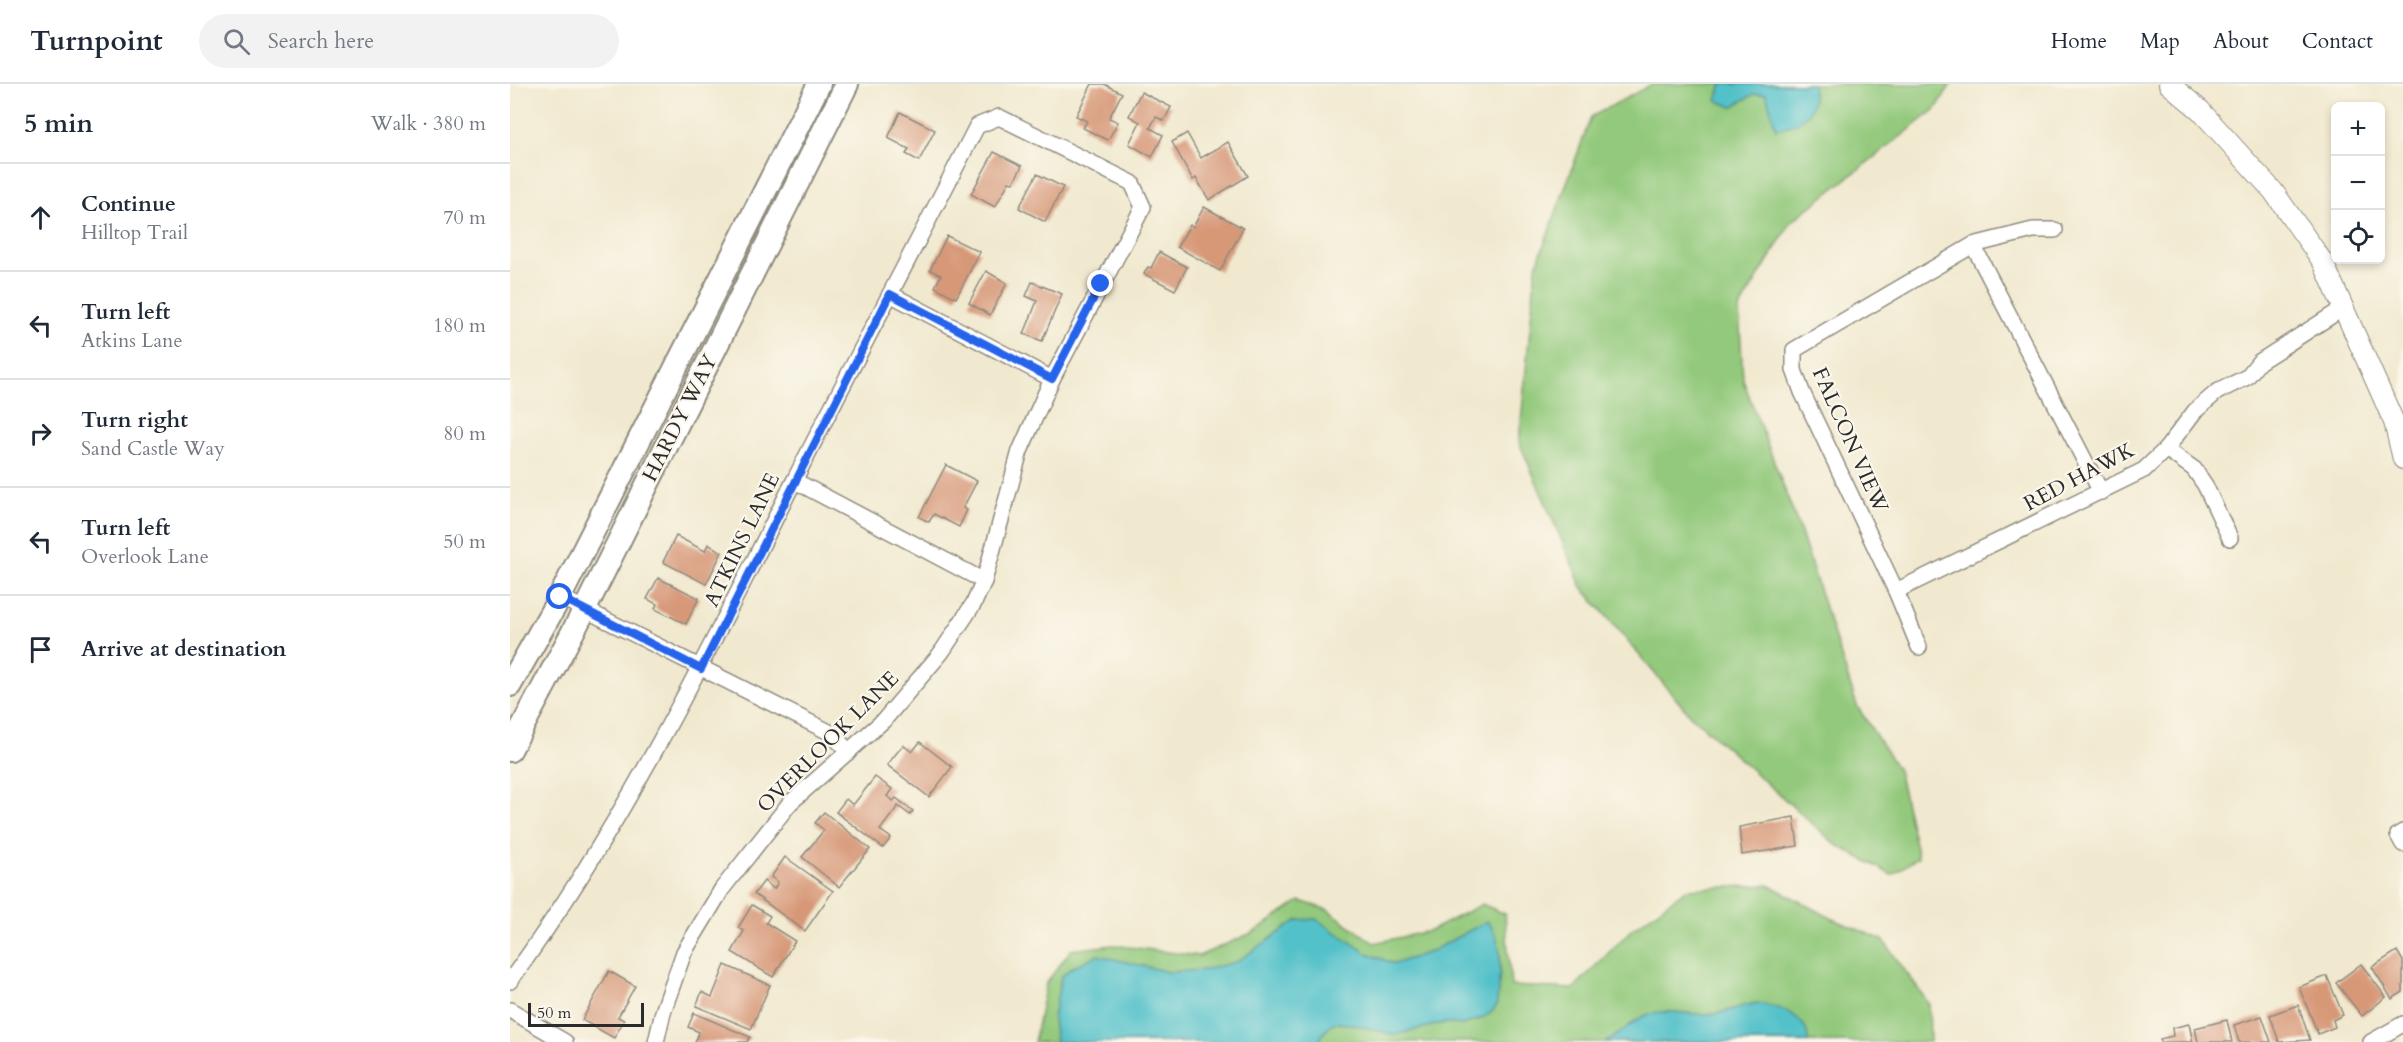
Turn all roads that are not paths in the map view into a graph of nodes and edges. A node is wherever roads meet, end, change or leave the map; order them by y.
1 (819, 84) edge
2 (847, 84) edge
3 (2169, 84) edge
4 (1143, 207) joint
5 (2055, 230) dead end
6 (1972, 245) junction
7 (890, 294) junction
8 (2345, 307) junction
9 (1052, 379) junction
10 (2166, 449) junction
11 (2403, 459) edge
12 (795, 481) junction
13 (2101, 492) junction
14 (2230, 538) dead end
15 (984, 581) junction
16 (1896, 591) junction
17 (560, 597) junction
18 (585, 609) junction
19 (1919, 647) dead end
20 (701, 669) junction
21 (510, 685) edge
22 (510, 750) edge
23 (849, 752) junction
24 (510, 981) edge
25 (510, 1010) edge
26 (2403, 1024) edge
27 (565, 1042) edge
28 (656, 1042) edge
29 (2371, 1042) edge

1 - 17 main road, HARDY WAY
2 - 18 main road, HARDY WAY
3 - 8 street
4 - 7 street, ATKINS LANE
4 - 9 street, OVERLOOK LANE
5 - 6 street, FALCON VIEW
6 - 13 street
6 - 16 street, FALCON VIEW
7 - 9 street
7 - 12 street, ATKINS LANE
8 - 10 street, RED HAWK
8 - 11 street
9 - 15 street, OVERLOOK LANE
10 - 13 street, RED HAWK
10 - 14 street
12 - 15 street
12 - 20 street, ATKINS LANE
13 - 16 street, RED HAWK
15 - 23 street, OVERLOOK LANE
16 - 19 street, FALCON VIEW
17 - 18 street
17 - 21 main road, HARDY WAY
18 - 20 street
18 - 22 main road, HARDY WAY
20 - 23 street
20 - 24 street, ATKINS LANE
23 - 28 street, OVERLOOK LANE
25 - 27 street
26 - 29 street

